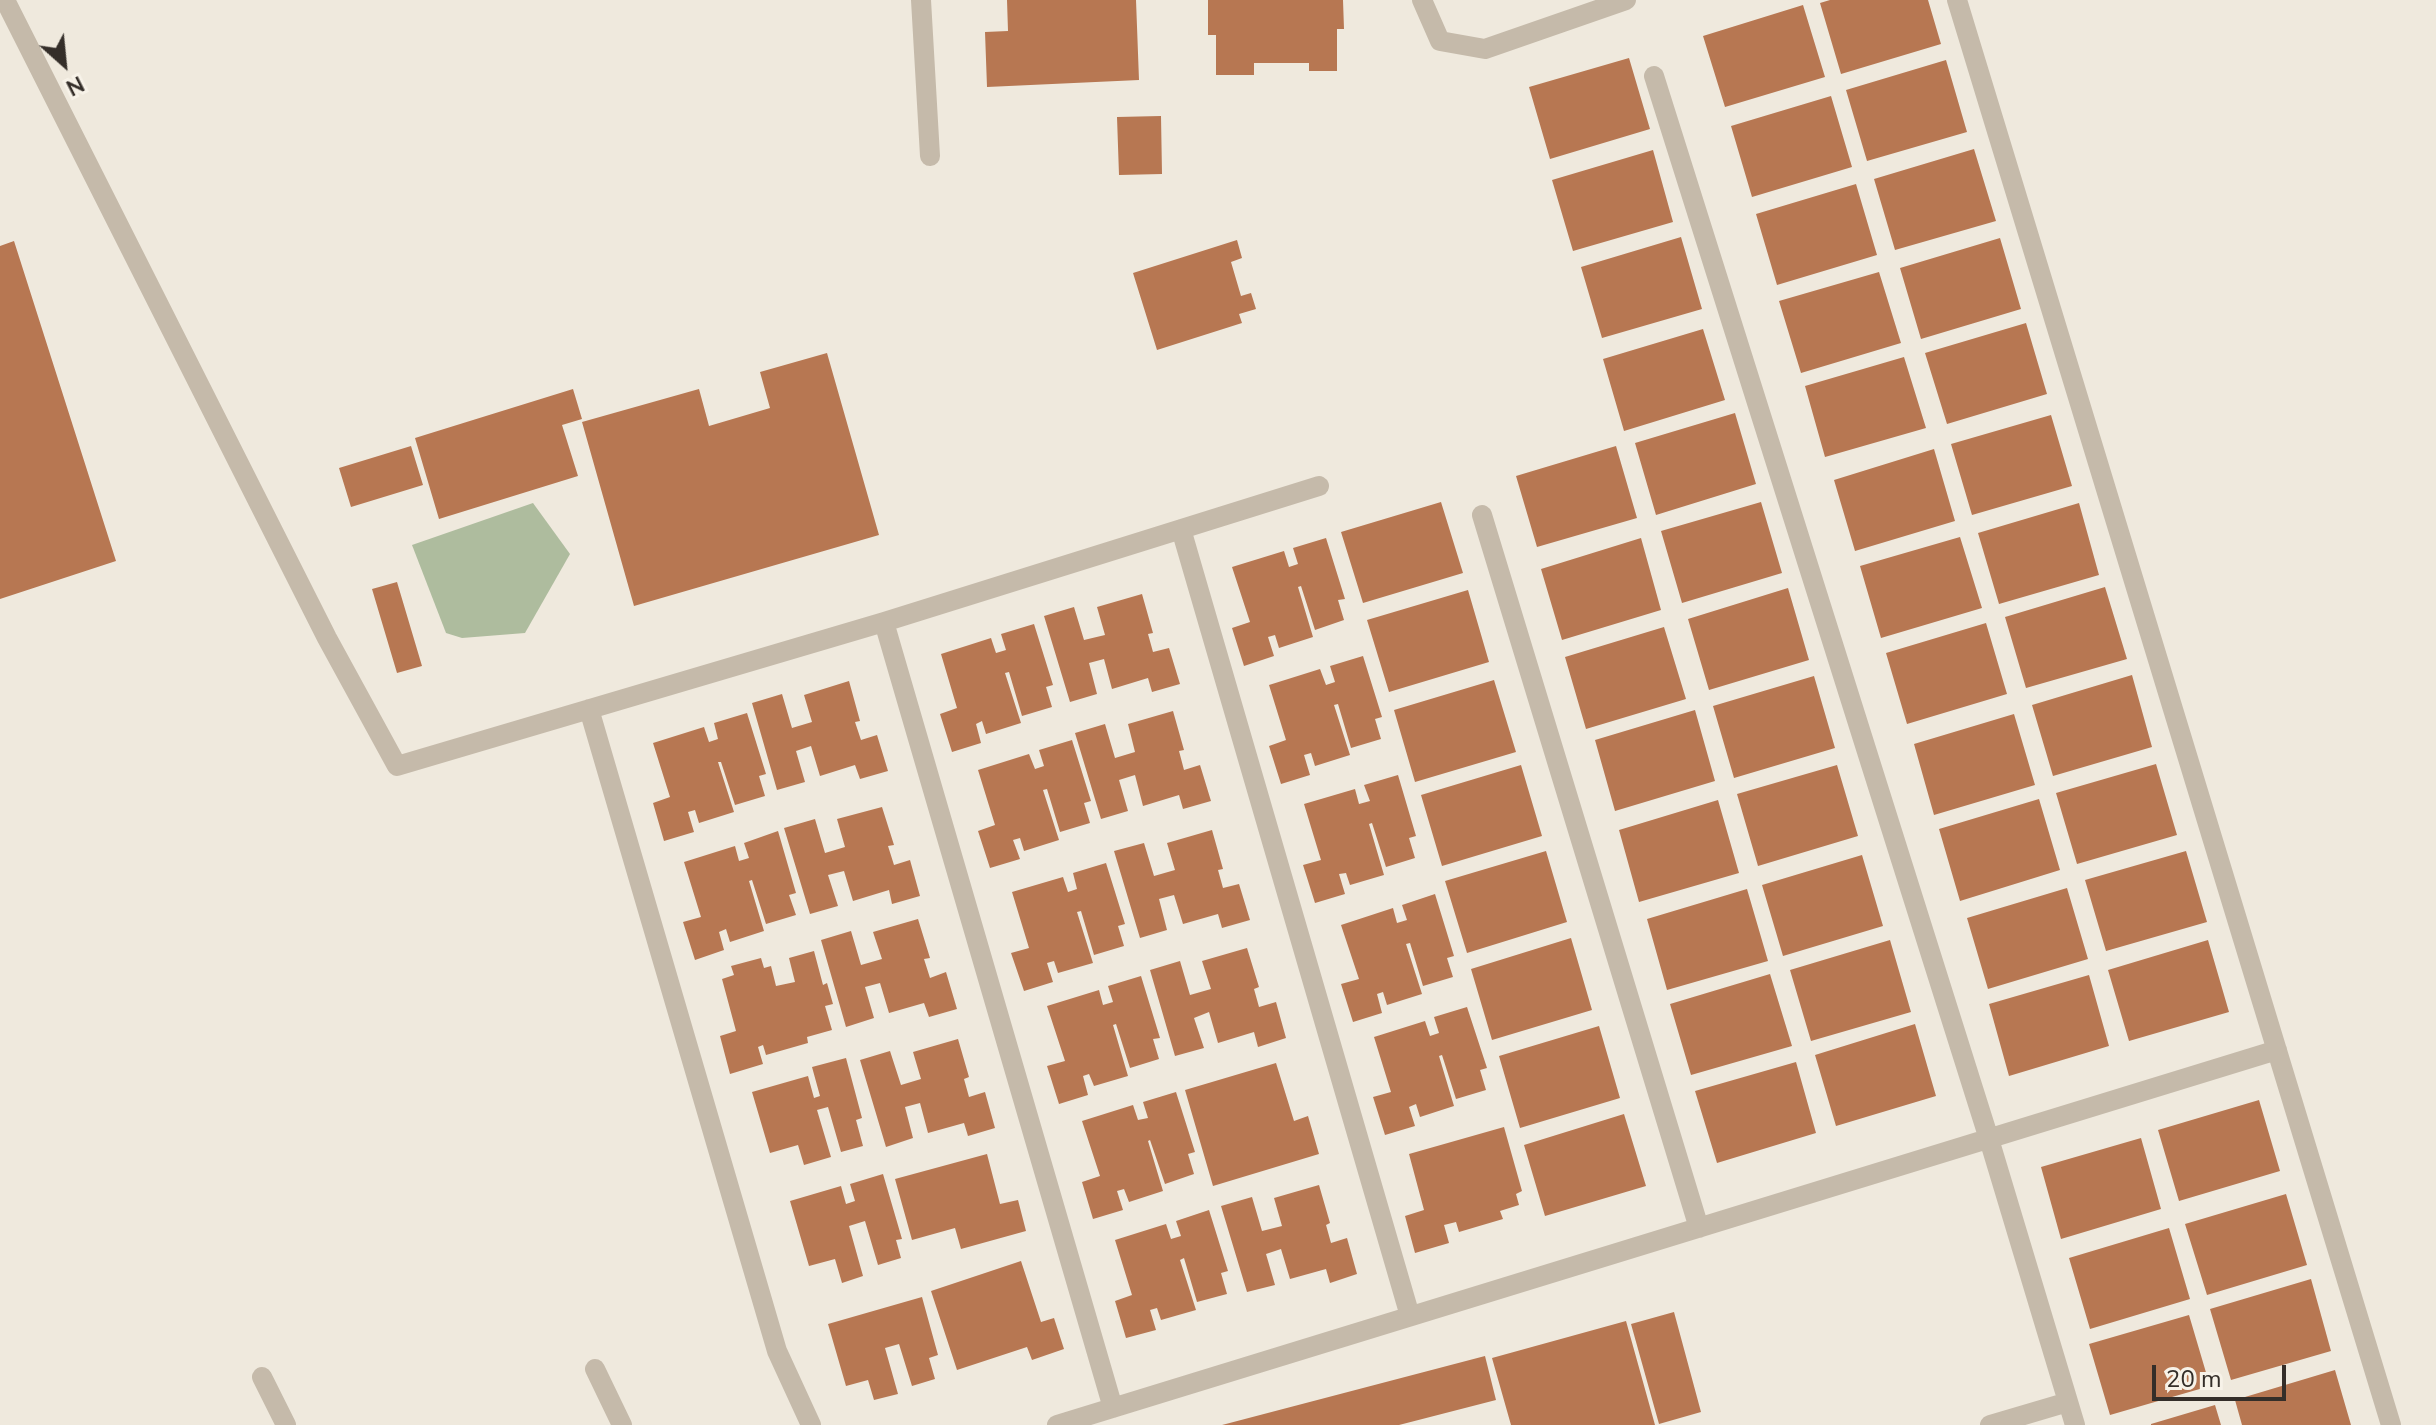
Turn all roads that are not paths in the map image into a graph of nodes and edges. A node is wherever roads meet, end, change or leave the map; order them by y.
1 (5, 0) edge
2 (921, 0) edge
3 (1422, 0) edge
4 (1626, 0) edge
5 (1957, 0) edge
6 (1654, 76) dead end
7 (930, 156) dead end
8 (1319, 486) dead end
9 (1482, 515) dead end
10 (1181, 529) junction
11 (884, 622) junction
12 (589, 709) junction
13 (2277, 1050) junction
14 (1989, 1139) junction
15 (1699, 1228) junction
16 (1410, 1316) junction
17 (595, 1369) dead end
18 (262, 1377) dead end
19 (2068, 1402) junction
20 (1113, 1408) junction
21 (286, 1425) edge
22 (622, 1425) edge
23 (811, 1425) edge
24 (1057, 1425) edge
25 (1990, 1425) edge
26 (2075, 1425) edge
27 (2391, 1425) edge

1 - 12 street
2 - 7 street
3 - 4 street
5 - 13 street
6 - 14 street
8 - 10 street
9 - 15 street
10 - 11 street
10 - 16 street
11 - 12 street
11 - 20 street
12 - 23 street
13 - 14 street
13 - 27 street
14 - 15 street
14 - 19 street
15 - 16 street
16 - 20 street
17 - 22 street
18 - 21 street
19 - 25 street
19 - 26 street
20 - 24 street

